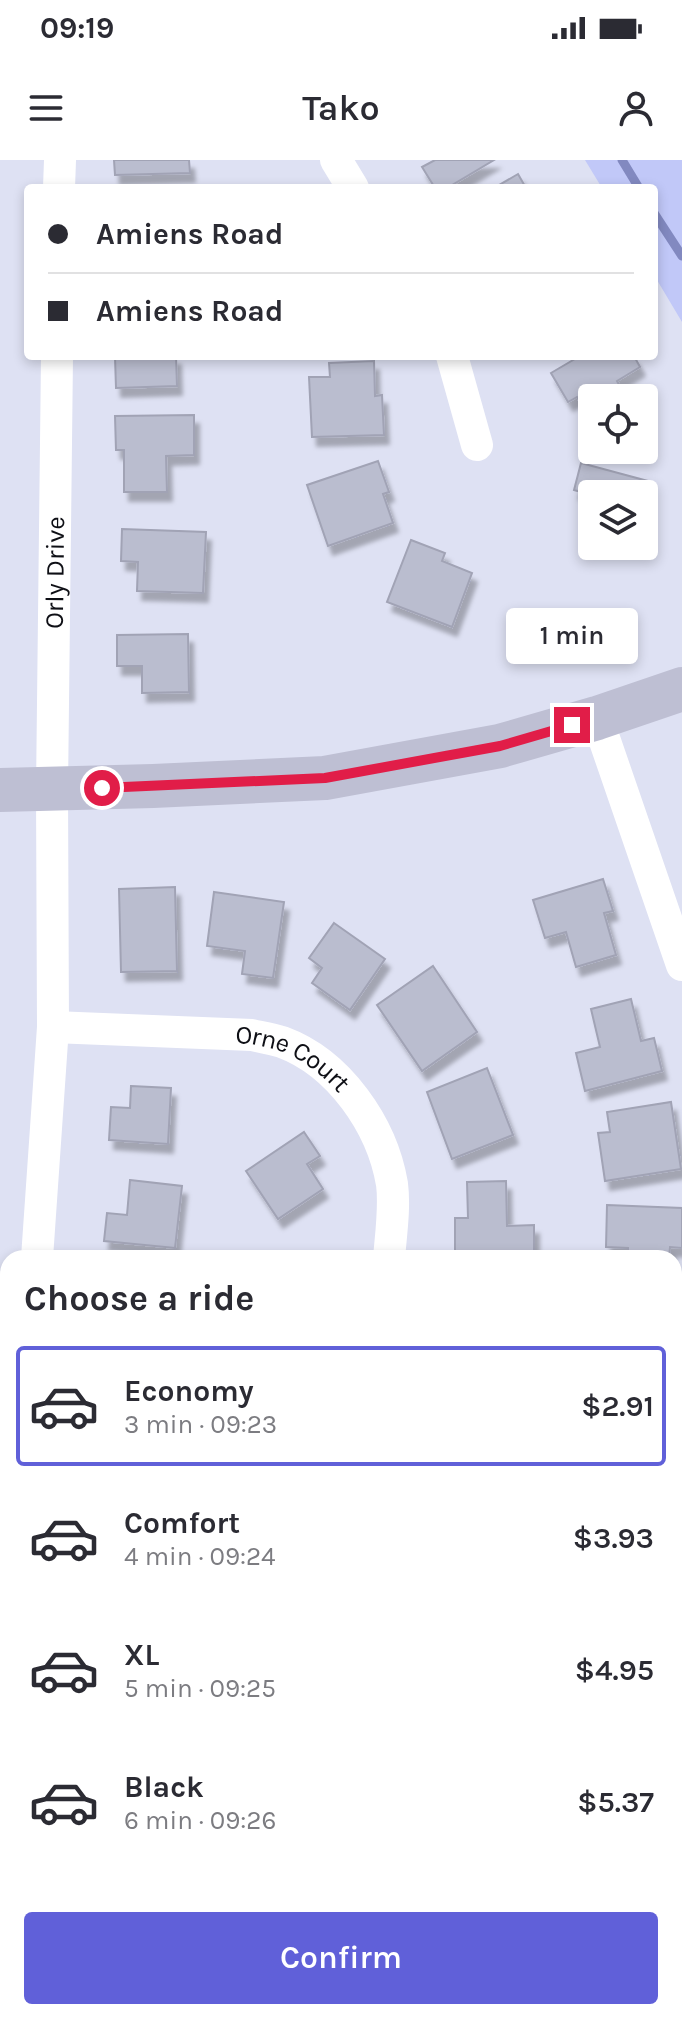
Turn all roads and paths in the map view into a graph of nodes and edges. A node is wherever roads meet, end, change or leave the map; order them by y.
1 (60, 160) edge
2 (336, 160) edge
3 (59, 184) edge
4 (351, 184) edge
5 (57, 360) edge
6 (453, 360) edge
7 (477, 445) dead end
8 (682, 689) edge
9 (597, 718) junction
10 (0, 790) edge
11 (52, 790) junction
12 (682, 965) edge
13 (53, 1027) junction
14 (38, 1250) edge
15 (389, 1250) edge

1 - 3 street
2 - 4 street
5 - 11 street, Orly Drive
6 - 7 street
8 - 9 street
9 - 11 street
9 - 12 street
10 - 11 street
11 - 13 street
13 - 14 street
13 - 15 street, Orne Court

